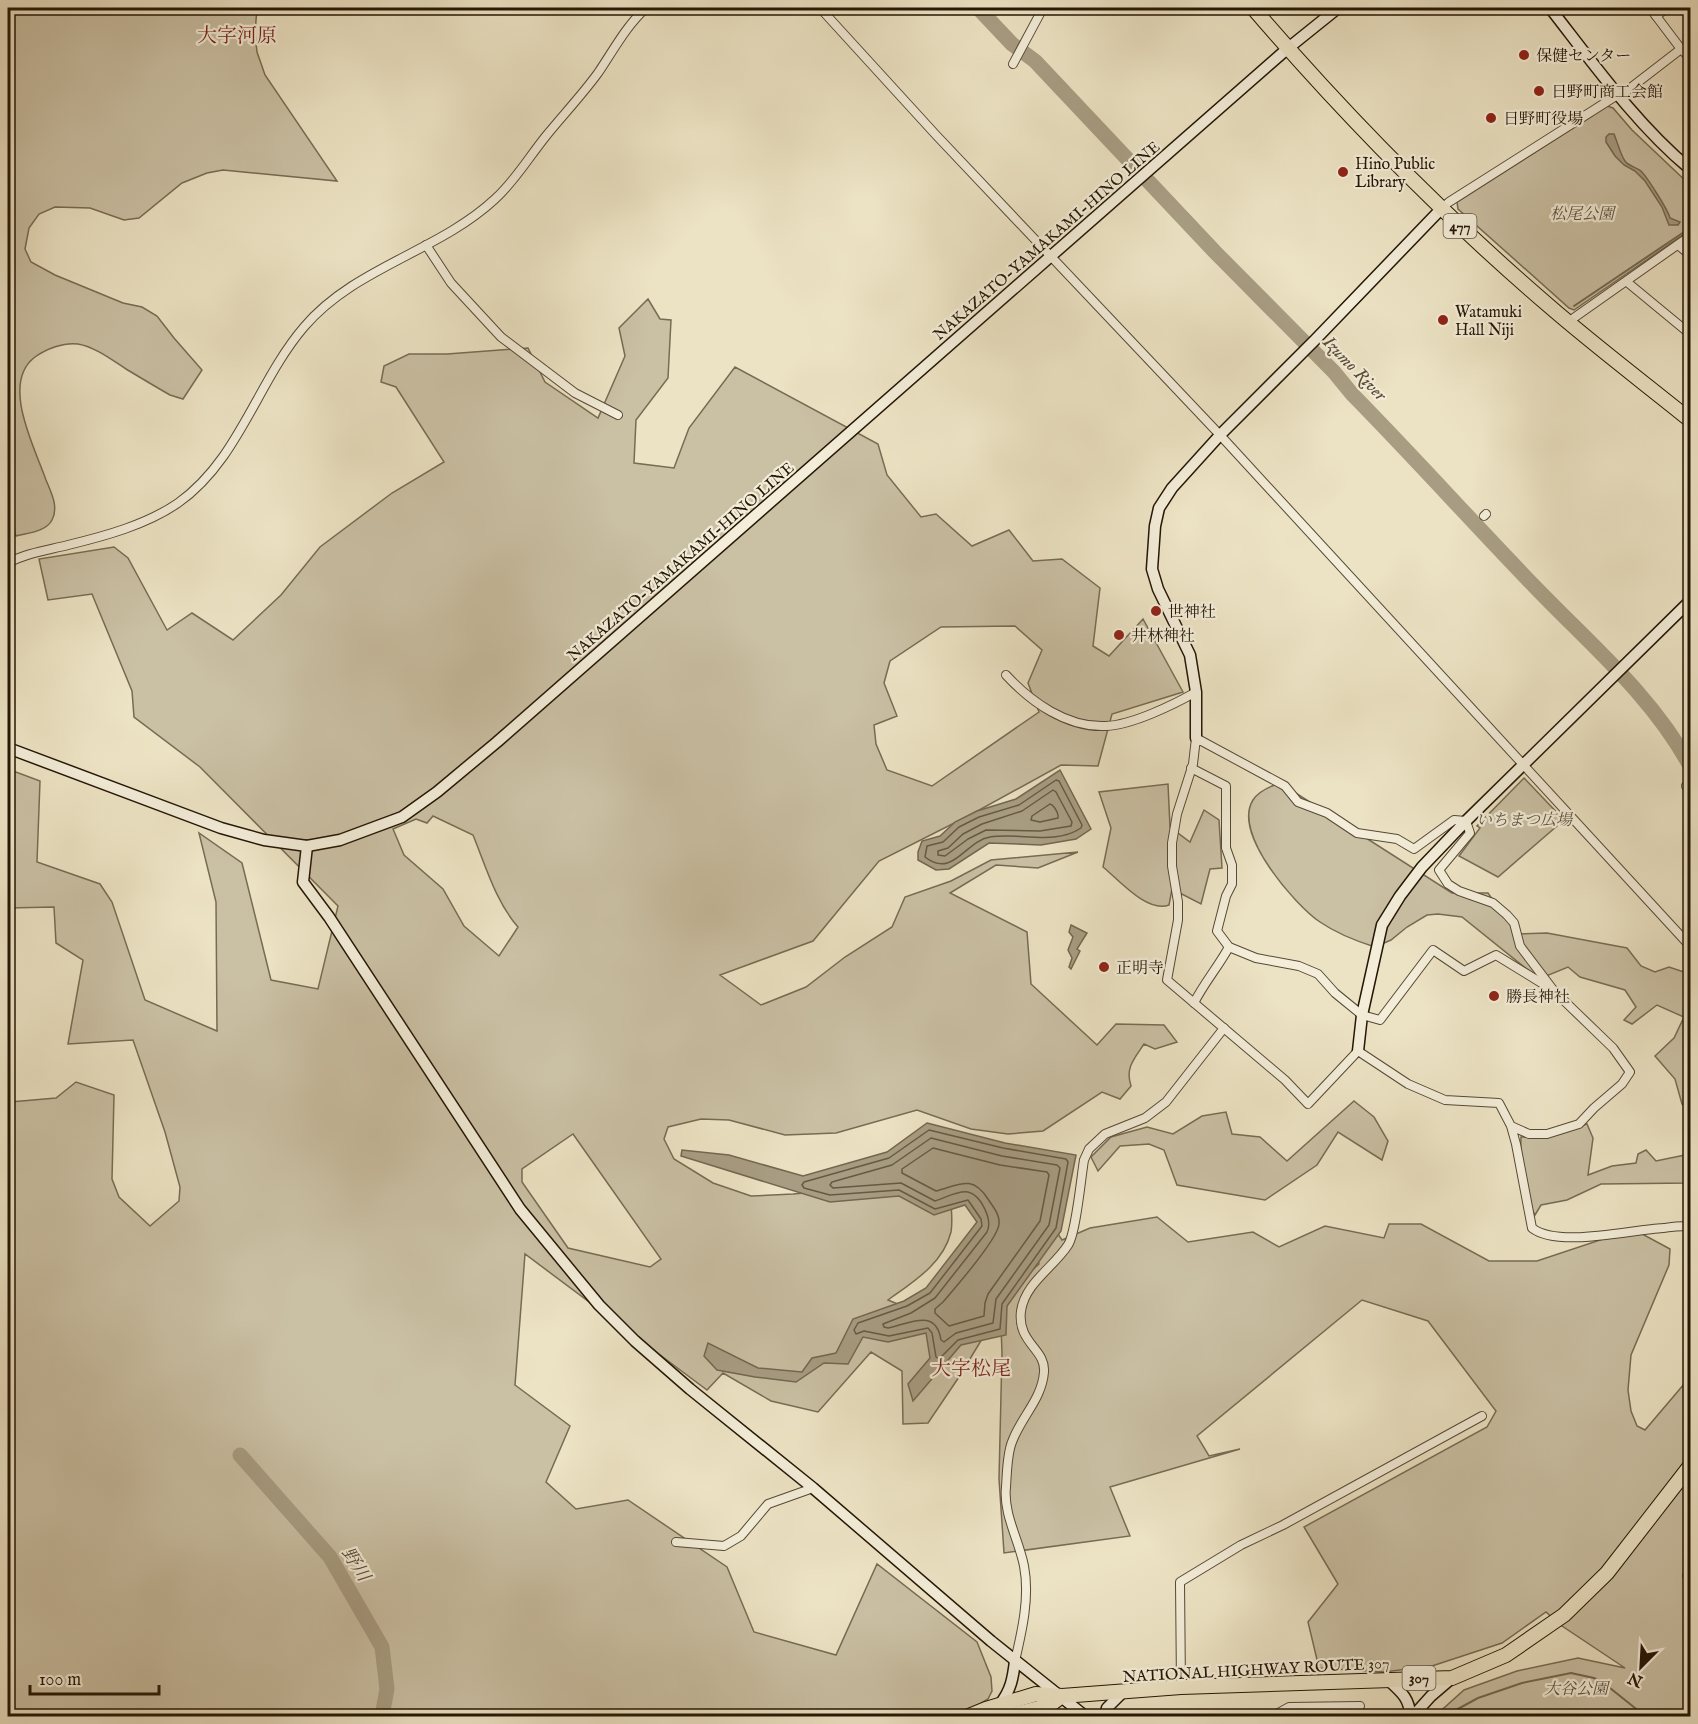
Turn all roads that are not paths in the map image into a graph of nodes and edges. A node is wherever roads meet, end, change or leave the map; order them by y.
1 (646, 8) edge
2 (820, 8) edge
3 (1043, 8) edge
4 (1252, 8) edge
5 (1338, 8) edge
6 (1650, 8) edge
7 (1667, 8) edge
8 (1556, 10) edge
9 (1656, 16) junction
10 (1287, 49) junction
11 (1681, 49) junction
12 (1690, 58) edge
13 (1013, 64) dead end
14 (1620, 95) junction
15 (1690, 169) edge
16 (1442, 208) junction
17 (1690, 236) edge
18 (426, 245) junction
19 (1678, 245) junction
20 (1690, 255) edge
21 (1051, 256) junction
22 (1627, 282) junction
23 (1568, 322) junction
24 (1690, 334) edge
25 (618, 416) dead end
26 (1690, 420) edge
27 (1220, 435) junction
28 (8, 563) edge
29 (1690, 601) edge
30 (1005, 675) dead end
31 (1196, 692) junction
32 (1196, 738) junction
33 (8, 748) edge
34 (1523, 766) junction
35 (1191, 768) junction
36 (1466, 821) junction
37 (307, 846) junction
38 (1690, 946) edge
39 (1229, 947) junction
40 (1554, 991) junction
41 (1194, 1003) junction
42 (1362, 1015) junction
43 (1224, 1028) junction
44 (1358, 1051) junction
45 (1511, 1126) junction
46 (1690, 1227) edge
47 (1482, 1416) dead end
48 (1690, 1466) edge
49 (813, 1488) junction
50 (676, 1542) dead end
51 (1015, 1661) junction
52 (1452, 1678) junction
53 (1387, 1679) junction
54 (1181, 1687) junction
55 (1123, 1692) junction
56 (1062, 1696) junction
57 (1000, 1704) junction
58 (969, 1716) edge
59 (1009, 1716) edge
60 (1085, 1716) edge
61 (1105, 1716) edge
62 (1273, 1716) edge
63 (1353, 1716) edge
64 (1412, 1716) edge

1 - 18 street
2 - 21 street
3 - 13 street
4 - 10 highway, 477
5 - 10 street, NAKAZATO-YAMAKAMI-HINO LINE
6 - 9 street
7 - 9 street
8 - 14 street
9 - 11 street
10 - 16 highway, 477
10 - 21 street, NAKAZATO-YAMAKAMI-HINO LINE
11 - 12 street
11 - 14 street
14 - 15 street
14 - 16 street
16 - 23 highway, 477
16 - 27 street
17 - 19 street
18 - 25 street
18 - 28 street
19 - 20 street
19 - 22 street
21 - 27 street
21 - 37 street, NAKAZATO-YAMAKAMI-HINO LINE
22 - 23 street
22 - 24 street
23 - 26 highway, 477
27 - 31 street
27 - 34 street
29 - 34 street
30 - 31 street
31 - 32 street
32 - 35 street
32 - 36 street
33 - 37 street, NAKAZATO-YAMAKAMI-HINO LINE
34 - 36 street
34 - 38 street
35 - 39 street
35 - 41 street
36 - 40 street
36 - 42 street
37 - 49 street
39 - 41 street
39 - 42 street
40 - 42 street
40 - 45 street
41 - 43 street
42 - 44 street
43 - 44 street
43 - 51 street
44 - 45 street
45 - 46 street
47 - 54 street
48 - 52 highway, NATIONAL HIGHWAY ROUTE 307 / 307
49 - 50 street
49 - 51 street
51 - 56 street
51 - 57 street
52 - 53 highway, NATIONAL HIGHWAY ROUTE 307 / 307
52 - 64 street
53 - 54 highway, NATIONAL HIGHWAY ROUTE 307 / 307
53 - 64 street
54 - 55 highway, NATIONAL HIGHWAY ROUTE 307 / 307
55 - 56 highway, NATIONAL HIGHWAY ROUTE 307 / 307
55 - 61 street
56 - 57 highway, NATIONAL HIGHWAY ROUTE 307 / 307
56 - 59 highway, NATIONAL HIGHWAY ROUTE 307 / 307
56 - 60 street
57 - 58 highway, NATIONAL HIGHWAY ROUTE 307 / 307
62 - 63 street

